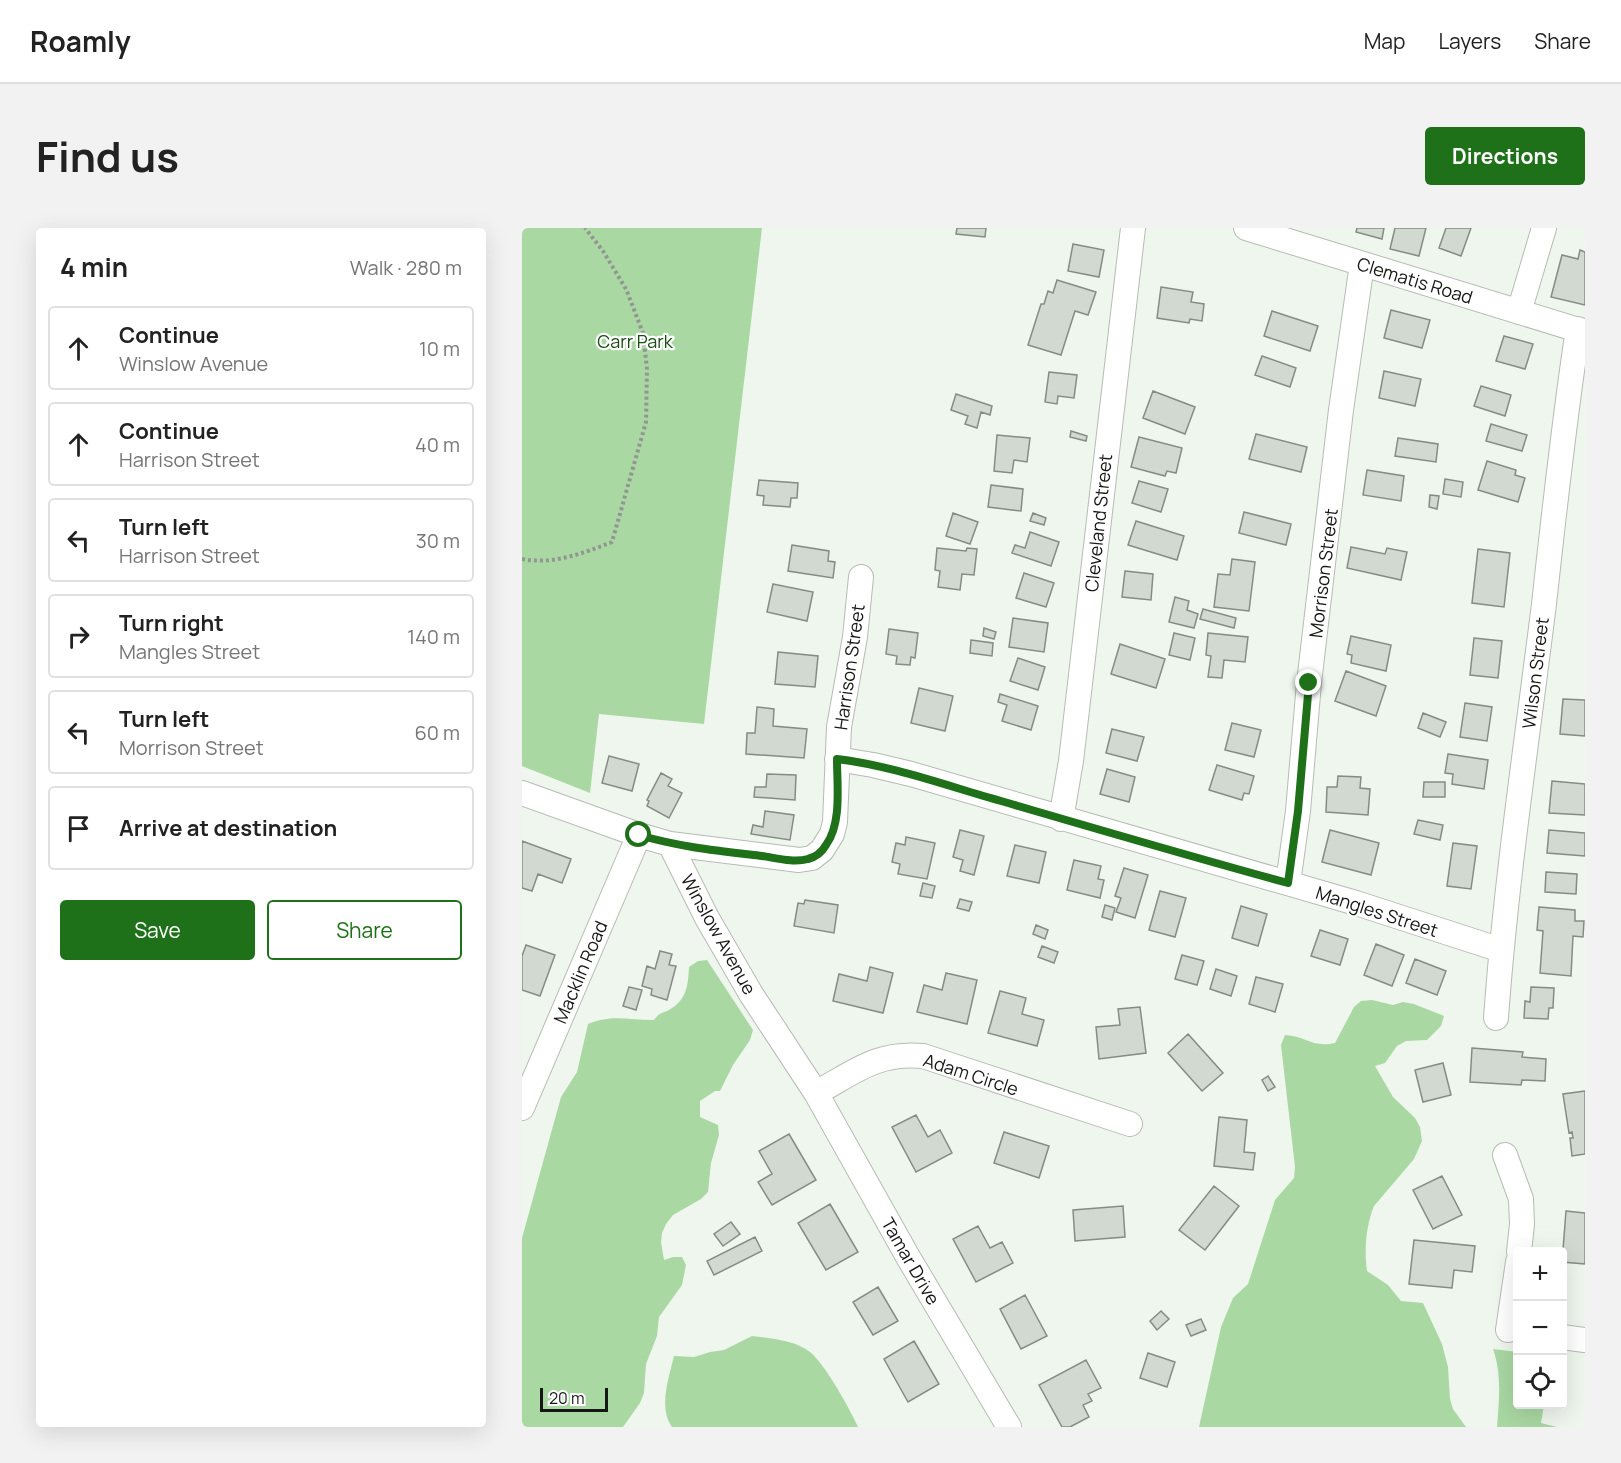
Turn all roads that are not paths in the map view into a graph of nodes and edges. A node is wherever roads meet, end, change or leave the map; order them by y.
1 (1133, 228) edge
2 (1246, 228) edge
3 (1545, 228) edge
4 (1362, 264) junction
5 (1519, 312) junction
6 (1581, 330) edge
7 (861, 577) dead end
8 (837, 759) junction
9 (522, 793) edge
10 (1061, 819) junction
11 (639, 835) junction
12 (670, 844) junction
13 (1288, 883) junction
14 (1501, 950) junction
15 (1496, 1018) dead end
16 (816, 1093) junction
17 (522, 1108) edge
18 (1130, 1124) dead end
19 (1505, 1155) dead end
20 (1519, 1247) edge
21 (1513, 1293) edge
22 (1507, 1330) edge
23 (1567, 1339) edge
24 (1585, 1341) edge
25 (1009, 1427) edge

1 - 10 street, Cleveland Street
2 - 4 street, Clematis Road
3 - 5 street
4 - 5 street, Clematis Road
4 - 13 street, Morrison Street
5 - 6 street, Clematis Road
6 - 14 street, Wilson Street
7 - 8 street, Harrison Street
8 - 10 street, Mangles Street
8 - 12 street, Harrison Street
9 - 11 street
10 - 13 street, Mangles Street
11 - 12 street
11 - 17 street, Macklin Road
12 - 16 street, Winslow Avenue
13 - 14 street, Mangles Street
14 - 15 street, Wilson Street
16 - 18 street, Adam Circle
16 - 25 street, Tamar Drive
19 - 20 street
21 - 22 street
23 - 24 street

